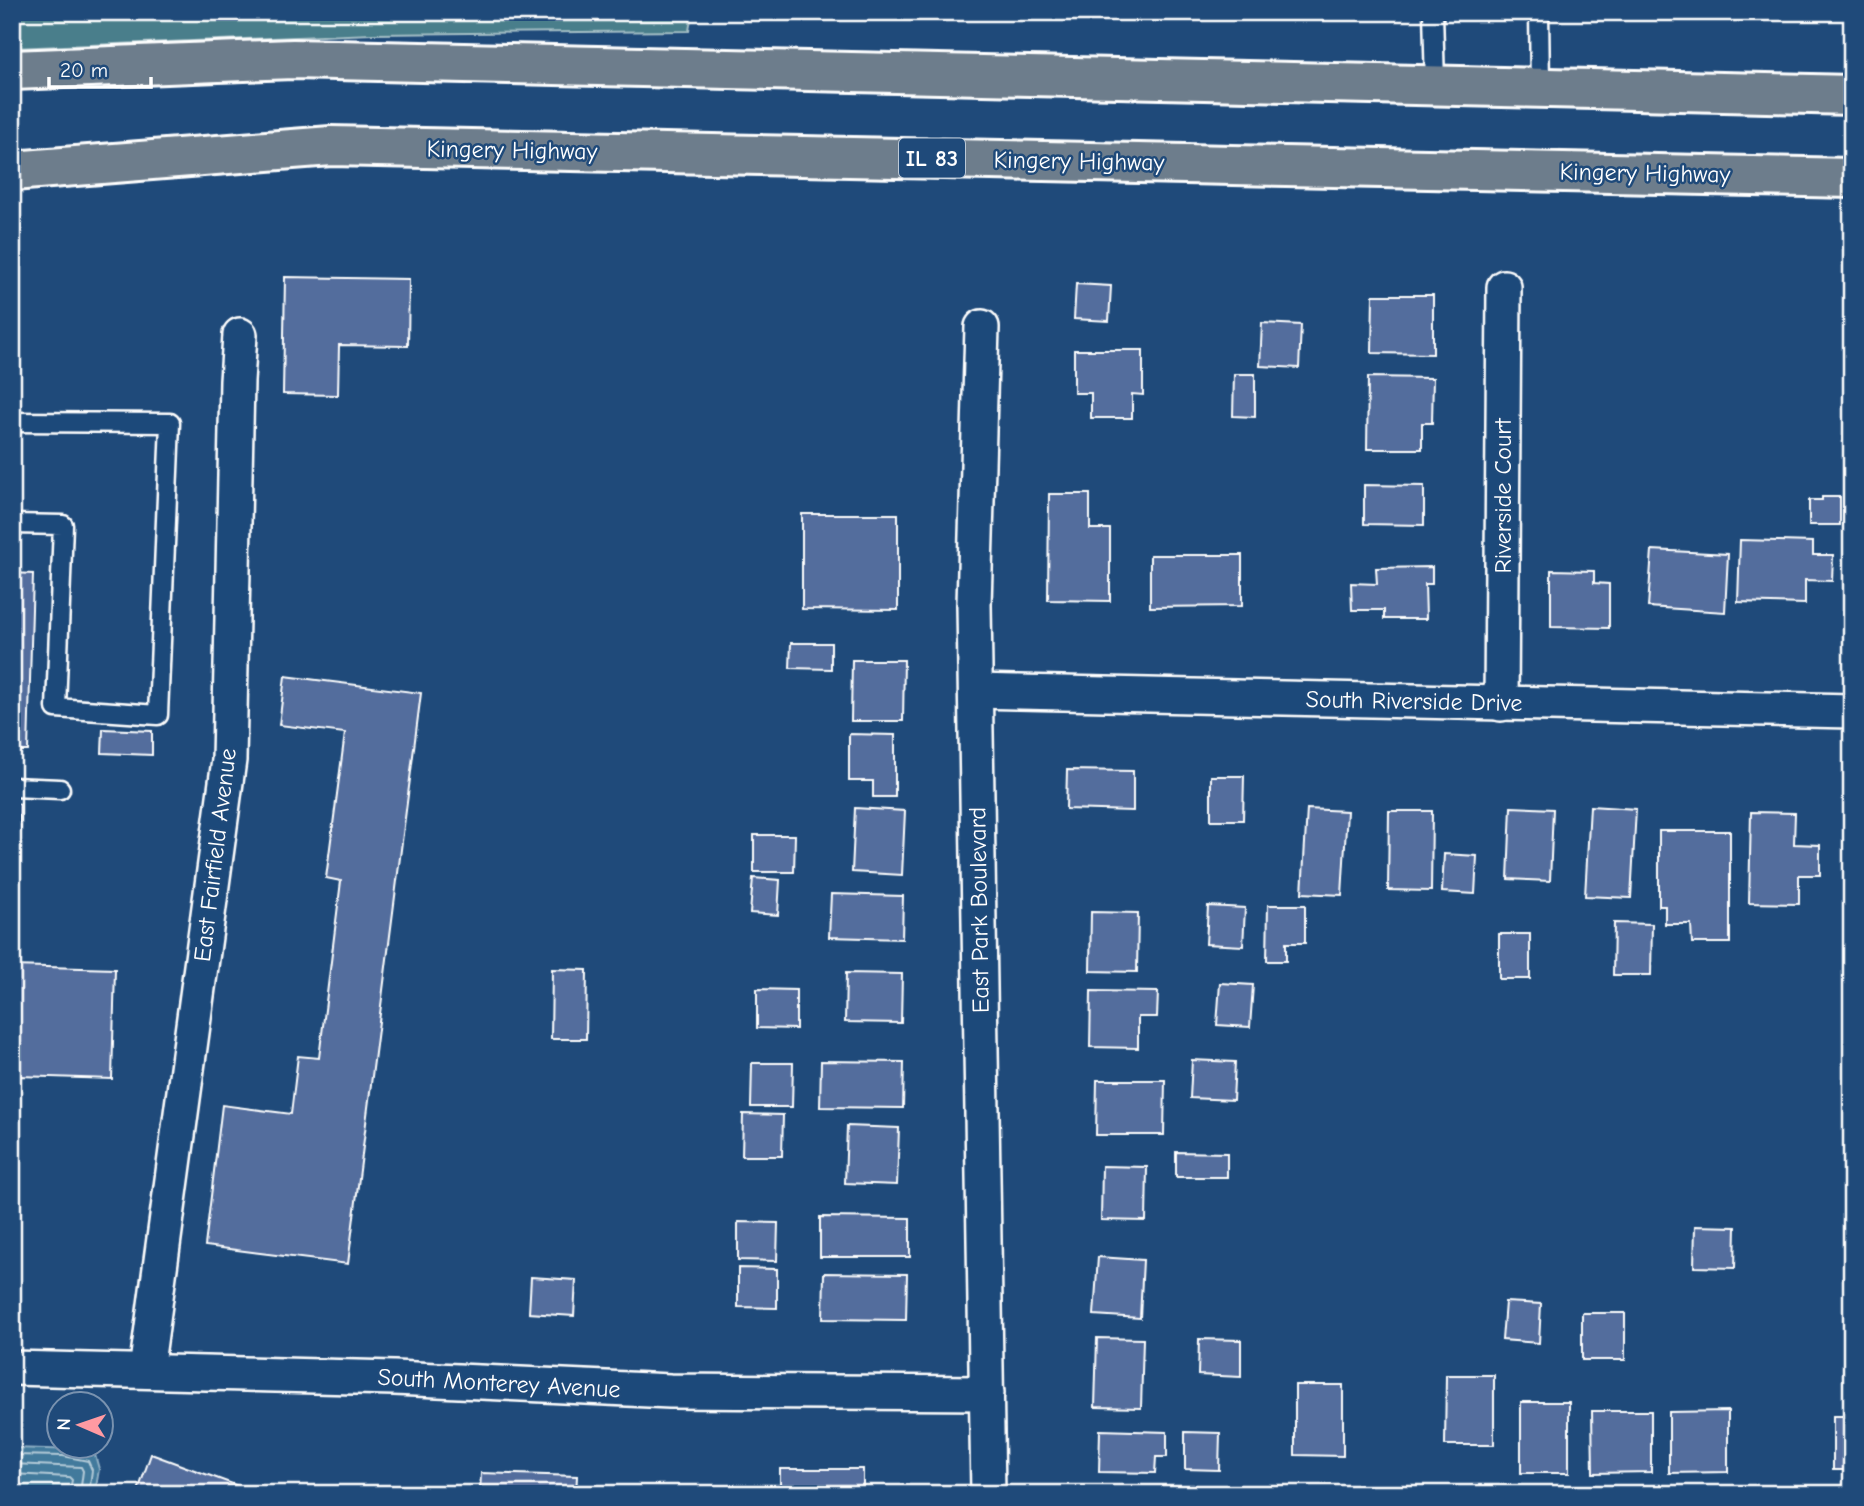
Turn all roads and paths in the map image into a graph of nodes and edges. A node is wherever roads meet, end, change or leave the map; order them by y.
1 (1433, 12) edge
2 (1539, 12) edge
3 (12, 70) edge
4 (1435, 85) junction
5 (1540, 88) junction
6 (1852, 95) edge
7 (12, 171) edge
8 (1852, 178) edge
9 (1504, 287) dead end
10 (982, 327) dead end
11 (240, 335) dead end
12 (12, 422) edge
13 (12, 524) edge
14 (976, 691) junction
15 (1502, 704) junction
16 (1852, 711) edge
17 (12, 787) edge
18 (60, 789) dead end
19 (12, 1368) edge
20 (146, 1371) junction
21 (986, 1393) junction
22 (988, 1494) edge

1 - 4 lane
2 - 5 lane
3 - 4 highway
4 - 5 highway
5 - 6 highway
7 - 8 highway, Kingery Highway / IL 83
9 - 15 street, Riverside Court
10 - 14 street, East Park Boulevard
11 - 20 street, East Fairfield Avenue
12 - 13 lane
14 - 15 street, South Riverside Drive
14 - 21 street, East Park Boulevard
15 - 16 street, South Riverside Drive
17 - 18 lane
19 - 20 street, South Monterey Avenue
20 - 21 street, South Monterey Avenue
21 - 22 street, East Park Boulevard

